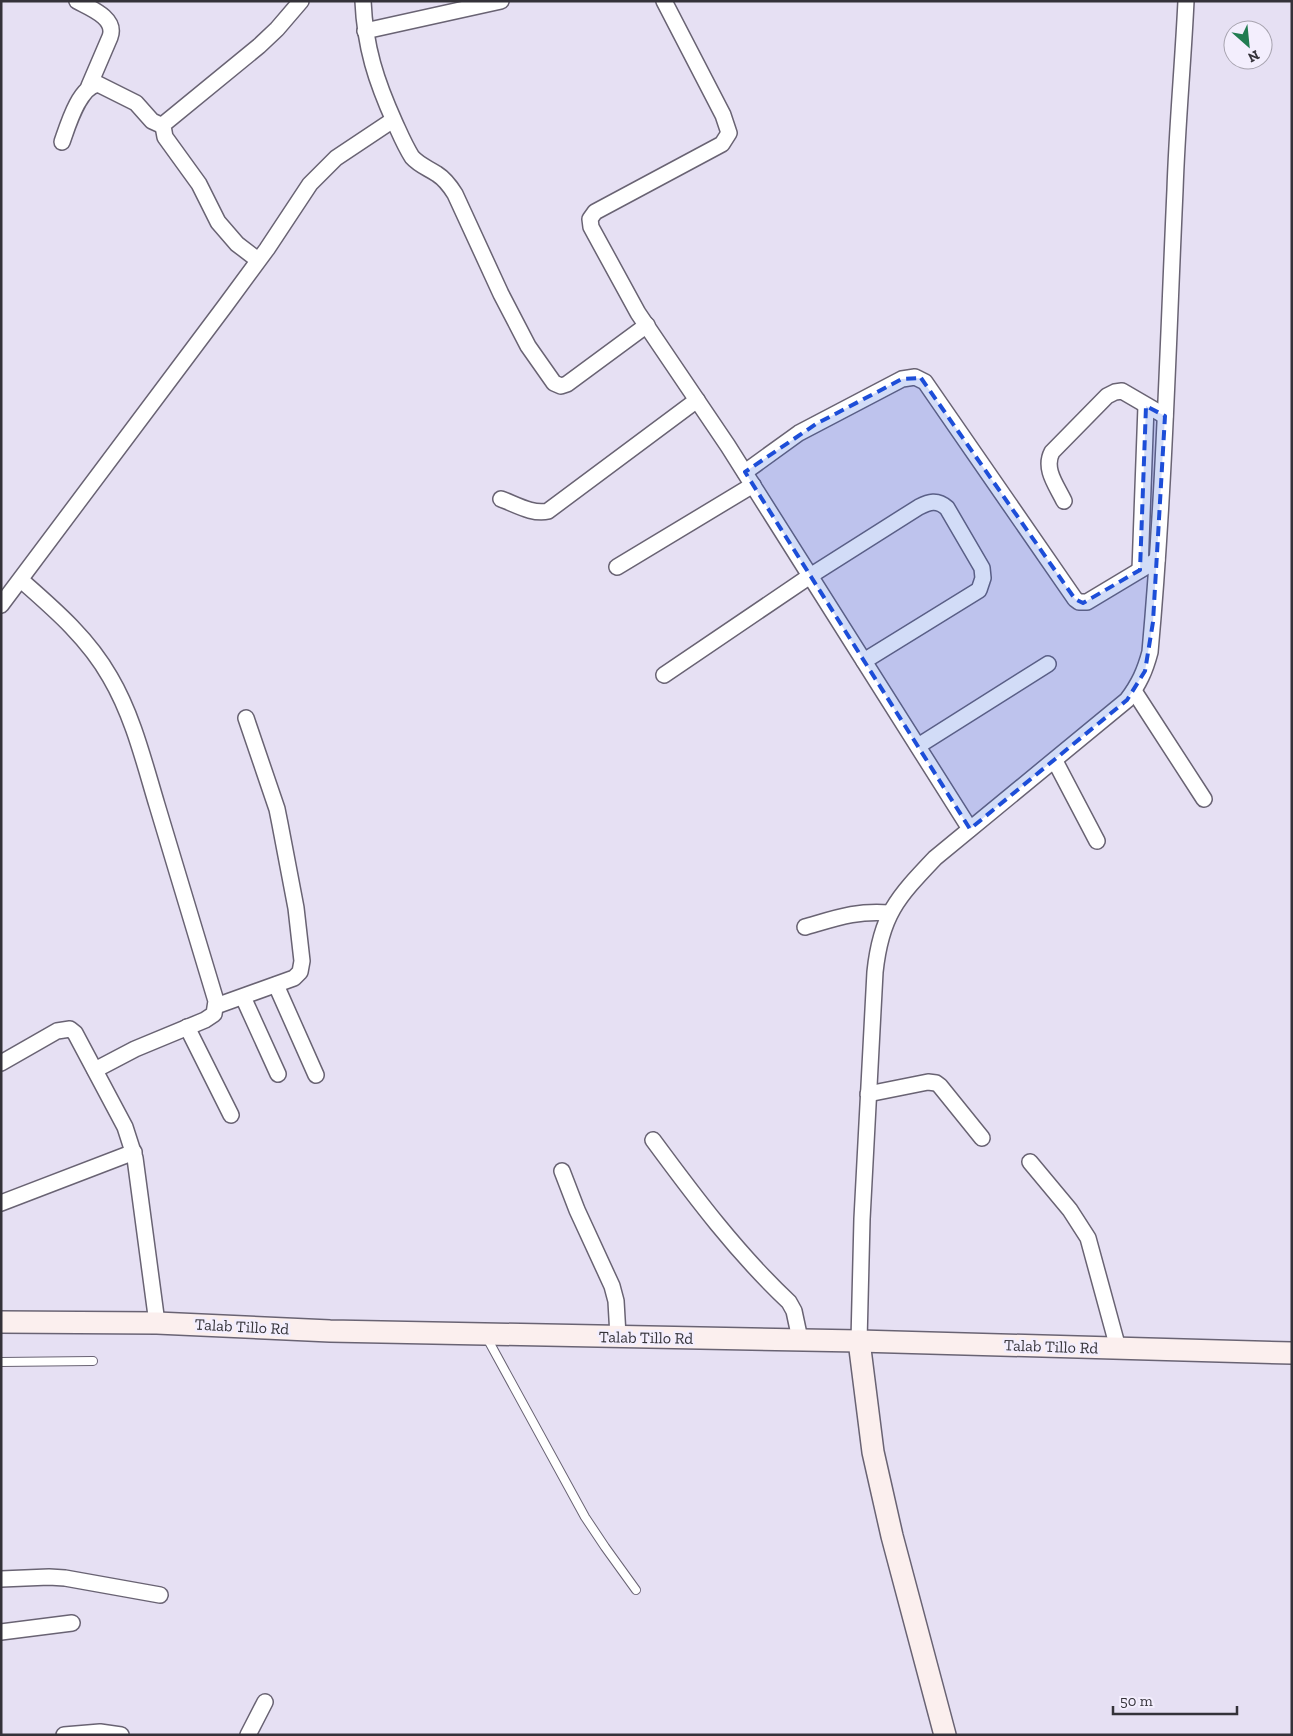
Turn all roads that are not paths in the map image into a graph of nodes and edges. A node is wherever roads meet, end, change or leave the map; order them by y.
1 (77, 1) edge
2 (301, 1) edge
3 (363, 1) edge
4 (501, 1) edge
5 (664, 1) edge
6 (1186, 1) edge
7 (365, 31) junction
8 (89, 86) junction
9 (394, 120) junction
10 (163, 126) junction
11 (62, 142) dead end
12 (258, 260) junction
13 (647, 325) junction
14 (697, 400) junction
15 (1154, 410) junction
16 (745, 472) junction
17 (1152, 482) junction
18 (753, 485) junction
19 (501, 499) dead end
20 (1064, 501) dead end
21 (1147, 566) junction
22 (618, 567) dead end
23 (810, 576) junction
24 (21, 580) junction
25 (1, 605) edge
26 (864, 661) junction
27 (1048, 664) dead end
28 (664, 675) dead end
29 (1134, 691) junction
30 (246, 718) dead end
31 (918, 746) junction
32 (1055, 760) junction
33 (1204, 799) dead end
34 (970, 829) junction
35 (1098, 841) dead end
36 (881, 912) junction
37 (804, 927) dead end
38 (276, 985) junction
39 (243, 996) junction
40 (216, 1006) junction
41 (187, 1028) junction
42 (1, 1063) edge
43 (95, 1070) junction
44 (278, 1074) dead end
45 (316, 1075) dead end
46 (868, 1094) junction
47 (231, 1115) dead end
48 (982, 1138) dead end
49 (653, 1140) dead end
50 (134, 1152) junction
51 (1030, 1162) dead end
52 (562, 1171) dead end
53 (1, 1203) edge
54 (1, 1322) edge
55 (157, 1323) junction
56 (485, 1334) junction
57 (618, 1336) junction
58 (800, 1340) junction
59 (859, 1341) junction
60 (1118, 1348) junction
61 (1292, 1353) edge
62 (93, 1361) dead end
63 (1, 1362) edge
64 (1, 1579) edge
65 (636, 1590) dead end
66 (160, 1595) dead end
67 (72, 1623) dead end
68 (1, 1632) edge
69 (265, 1702) dead end
70 (64, 1735) edge
71 (121, 1735) edge
72 (248, 1735) edge
73 (945, 1735) edge

1 - 8 street
2 - 10 street
3 - 7 street
4 - 7 street
5 - 13 street
6 - 15 street
7 - 9 street
8 - 10 street
8 - 11 street
9 - 12 street
9 - 13 street
10 - 12 street
12 - 24 street
13 - 14 street
14 - 16 street
14 - 19 street
15 - 17 street
15 - 17 street
15 - 20 street
16 - 18 street
16 - 21 street
17 - 21 street
18 - 22 street
18 - 23 street
21 - 29 street
23 - 26 street
23 - 26 street
23 - 28 street
24 - 25 street
24 - 40 street
26 - 31 street
27 - 31 street
29 - 32 street
29 - 33 street
30 - 38 street
31 - 34 street
32 - 34 street
32 - 35 street
34 - 36 street
36 - 37 street
36 - 46 street
38 - 39 street
38 - 45 street
39 - 40 street
39 - 44 street
40 - 41 street
41 - 43 street
41 - 47 street
42 - 43 street
43 - 50 street
46 - 48 street
46 - 59 street
49 - 58 street
50 - 53 street
50 - 55 street
51 - 60 street
52 - 57 street
54 - 55 main road, Talab Tillo Rd
55 - 56 main road, Talab Tillo Rd
56 - 57 main road, Talab Tillo Rd
56 - 65 lane
57 - 58 main road, Talab Tillo Rd
58 - 59 main road, Talab Tillo Rd
59 - 60 main road, Talab Tillo Rd
59 - 73 main road
60 - 61 main road, Talab Tillo Rd
62 - 63 lane
64 - 66 street
67 - 68 street
69 - 72 street
70 - 71 street

